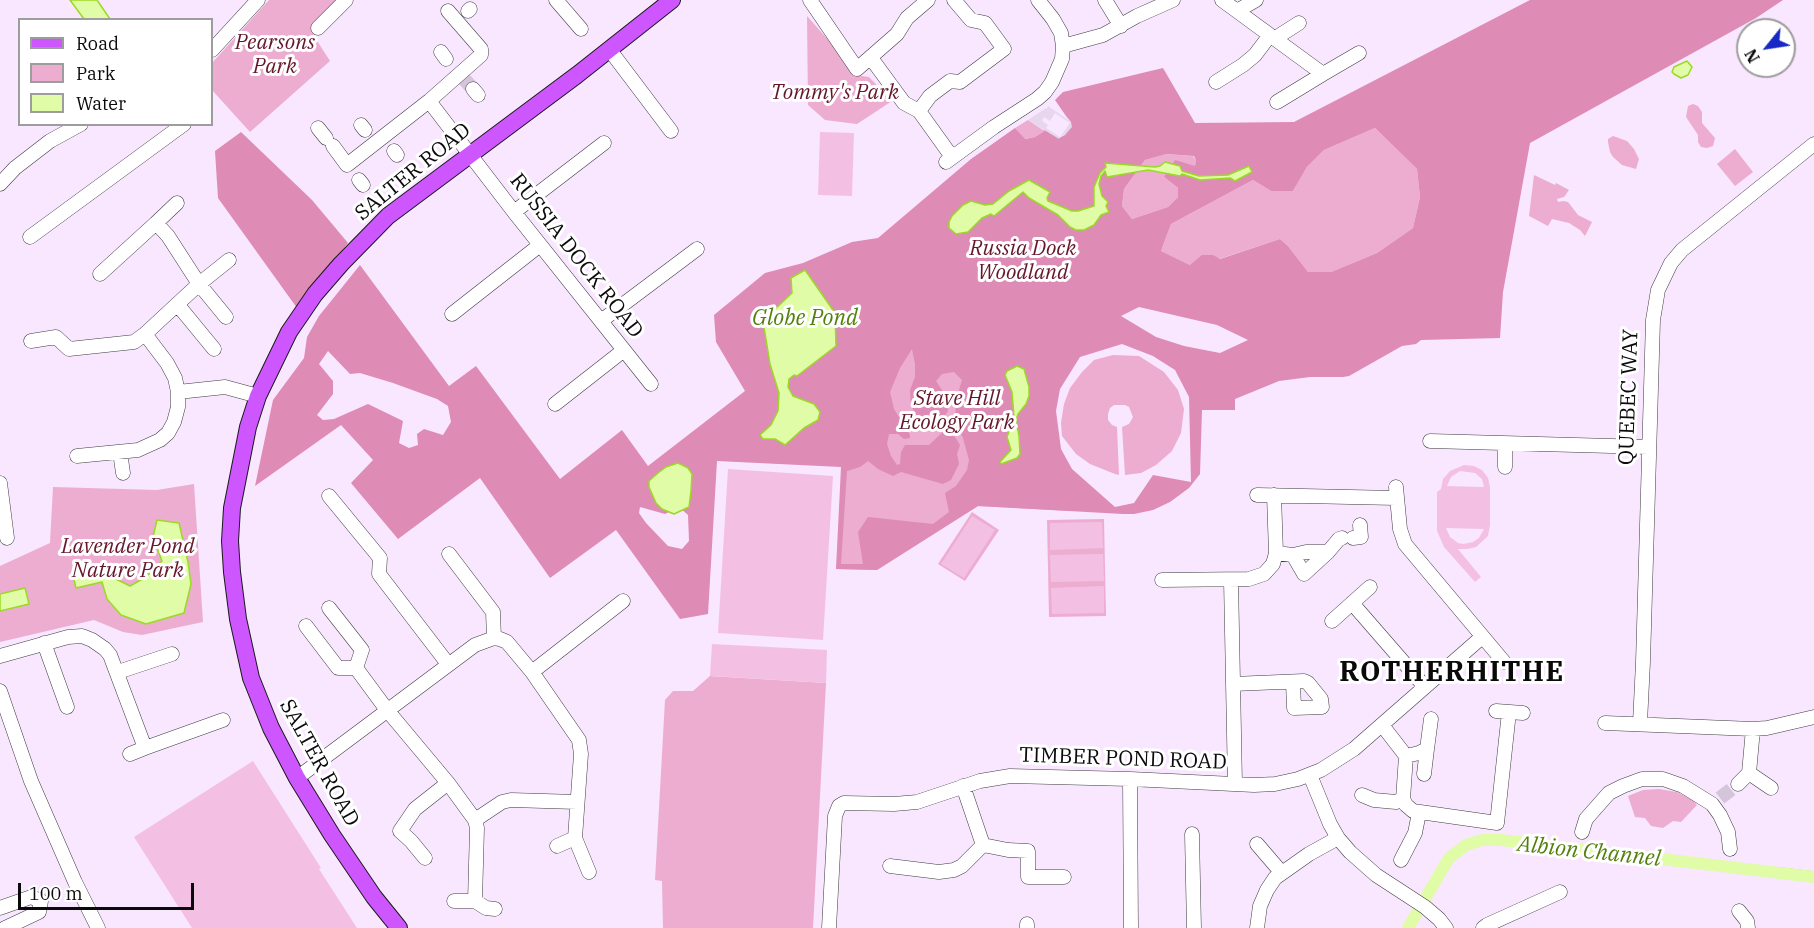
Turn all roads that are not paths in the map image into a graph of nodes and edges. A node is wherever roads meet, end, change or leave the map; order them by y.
1 (258, 0) edge
2 (346, 0) edge
3 (556, 0) edge
4 (672, 0) edge
5 (810, 0) edge
6 (954, 0) edge
7 (1038, 0) edge
8 (1105, 0) edge
9 (1173, 0) edge
10 (1222, 0) edge
11 (1256, 0) edge
12 (919, 3) edge
13 (1237, 11) junction
14 (460, 14) dead end
15 (1299, 23) dead end
16 (1130, 24) junction
17 (318, 28) dead end
18 (580, 29) dead end
19 (1272, 37) junction
20 (1063, 46) junction
21 (213, 49) edge
22 (609, 49) junction
23 (1359, 53) dead end
24 (870, 58) junction
25 (1323, 74) junction
26 (1216, 82) dead end
27 (429, 101) junction
28 (1277, 102) dead end
29 (919, 111) junction
30 (77, 126) edge
31 (181, 126) edge
32 (671, 131) dead end
33 (325, 137) dead end
34 (604, 142) dead end
35 (1814, 144) edge
36 (470, 154) junction
37 (0, 183) edge
38 (177, 203) dead end
39 (514, 212) junction
40 (156, 223) junction
41 (30, 237) dead end
42 (540, 244) junction
43 (697, 249) dead end
44 (229, 260) dead end
45 (100, 274) dead end
46 (199, 284) junction
47 (177, 304) junction
48 (452, 314) dead end
49 (226, 317) dead end
50 (601, 321) junction
51 (145, 334) junction
52 (32, 341) dead end
53 (214, 349) dead end
54 (624, 350) junction
55 (651, 384) dead end
56 (178, 392) junction
57 (258, 396) junction
58 (555, 404) dead end
59 (1430, 441) dead end
60 (1505, 444) junction
61 (1648, 447) junction
62 (120, 452) junction
63 (76, 456) dead end
64 (1505, 467) dead end
65 (123, 473) dead end
66 (0, 483) edge
67 (1257, 495) dead end
68 (1274, 495) junction
69 (329, 496) dead end
70 (1360, 525) dead end
71 (7, 538) dead end
72 (1328, 552) junction
73 (1276, 553) junction
74 (448, 554) dead end
75 (1293, 555) junction
76 (1162, 580) dead end
77 (1231, 580) junction
78 (1370, 587) dead end
79 (623, 601) dead end
80 (1352, 603) junction
81 (329, 608) dead end
82 (1332, 621) dead end
83 (306, 626) dead end
84 (1482, 637) junction
85 (494, 638) junction
86 (44, 643) junction
87 (172, 654) dead end
88 (0, 656) edge
89 (1504, 662) dead end
90 (448, 664) junction
91 (356, 668) junction
92 (118, 672) junction
93 (532, 672) junction
94 (1293, 682) dead end
95 (1233, 684) junction
96 (1425, 687) junction
97 (0, 691) edge
98 (67, 707) dead end
99 (387, 710) junction
100 (1510, 712) dead end
101 (1814, 717) edge
102 (1431, 719) dead end
103 (223, 720) dead end
104 (1605, 723) dead end
105 (1640, 723) junction
106 (1382, 725) junction
107 (1753, 729) junction
108 (145, 748) junction
109 (1427, 749) junction
110 (130, 754) dead end
111 (1406, 756) junction
112 (1749, 773) junction
113 (1424, 774) dead end
114 (1310, 775) junction
115 (297, 778) junction
116 (1130, 779) junction
117 (448, 783) junction
118 (1235, 784) junction
119 (1738, 784) tunnel mouth
120 (963, 786) junction
121 (1771, 788) dead end
122 (1362, 795) dead end
123 (1403, 799) junction
124 (577, 802) junction
125 (1419, 813) junction
126 (475, 820) junction
127 (1582, 832) dead end
128 (1192, 834) dead end
129 (575, 838) junction
130 (1338, 838) junction
131 (1257, 844) dead end
132 (983, 845) junction
133 (557, 846) dead end
134 (1730, 849) dead end
135 (426, 858) dead end
136 (1401, 860) dead end
137 (890, 866) dead end
138 (589, 872) dead end
139 (1281, 872) junction
140 (1064, 877) dead end
141 (1560, 892) dead end
142 (454, 901) dead end
143 (475, 901) junction
144 (0, 908) edge
145 (495, 909) dead end
146 (1739, 911) dead end
147 (4, 928) edge
148 (98, 928) edge
149 (399, 928) edge
150 (829, 928) edge
151 (1131, 928) edge
152 (1194, 928) edge
153 (1257, 928) edge
154 (1446, 928) edge
155 (1483, 928) edge
156 (1748, 928) edge

1 - 21 street
2 - 17 street
3 - 18 street
4 - 22 main road, SALTER ROAD
5 - 24 street
6 - 29 street
7 - 20 street
8 - 16 street
9 - 16 street
10 - 13 street
11 - 13 street
12 - 24 street
13 - 19 street
14 - 27 street
15 - 19 street
16 - 20 street
19 - 25 street
19 - 26 street
20 - 29 street
22 - 32 street
22 - 36 main road, SALTER ROAD
23 - 25 street
24 - 29 street
25 - 28 street
27 - 33 street
27 - 36 street, RUSSIA DOCK ROAD
30 - 37 street
31 - 41 street
34 - 39 street
35 - 61 street, QUEBEC WAY
36 - 39 street, RUSSIA DOCK ROAD
36 - 57 main road, SALTER ROAD
38 - 40 street
39 - 42 street, RUSSIA DOCK ROAD
40 - 45 street
40 - 46 street
42 - 48 street
42 - 50 street, RUSSIA DOCK ROAD
43 - 50 street
44 - 46 street
46 - 47 street
46 - 49 street
47 - 51 street
47 - 53 street
50 - 54 street, RUSSIA DOCK ROAD
51 - 52 street
51 - 56 street
54 - 55 street, RUSSIA DOCK ROAD
54 - 58 street
56 - 57 street
56 - 62 street
57 - 115 main road, SALTER ROAD
59 - 60 street
60 - 61 street
60 - 64 street
61 - 105 street, QUEBEC WAY
62 - 63 street
62 - 65 street
66 - 71 street
67 - 68 street
68 - 73 street
68 - 84 street
69 - 90 street
70 - 72 street
72 - 75 street
72 - 75 street
73 - 75 street
73 - 77 street
74 - 85 street
76 - 77 street
77 - 95 street
78 - 80 street
79 - 93 street
80 - 82 street
80 - 96 street
81 - 91 street
83 - 91 street
84 - 89 street
84 - 96 street, TIMBER POND ROAD
85 - 90 street
85 - 93 street
86 - 88 street
86 - 92 street
86 - 98 street
87 - 92 street
90 - 99 street
91 - 99 street
92 - 108 street
93 - 124 street
94 - 95 street
95 - 118 street
96 - 106 street, TIMBER POND ROAD
97 - 148 street
99 - 115 street
99 - 117 street
100 - 125 street
101 - 107 street
102 - 109 street
103 - 108 street
104 - 105 street
105 - 107 street
106 - 111 street
106 - 114 street, TIMBER POND ROAD
107 - 112 street
108 - 110 street
109 - 111 street
109 - 113 street
111 - 123 street
112 - 119 street
112 - 121 street
114 - 118 street, TIMBER POND ROAD
114 - 130 street
115 - 149 main road, SALTER ROAD
116 - 118 street, TIMBER POND ROAD
116 - 120 street, TIMBER POND ROAD
116 - 151 street
117 - 126 street
117 - 135 street
120 - 132 street
120 - 150 street, TIMBER POND ROAD
122 - 123 street
123 - 125 street
124 - 126 street
124 - 129 street
125 - 136 street
126 - 143 street
127 - 134 street
128 - 152 street
129 - 133 street
129 - 138 street
130 - 139 street
130 - 154 street
131 - 139 street
132 - 137 street
132 - 140 street
139 - 153 street
141 - 155 street
142 - 143 street
143 - 145 street
144 - 147 street
146 - 156 street

